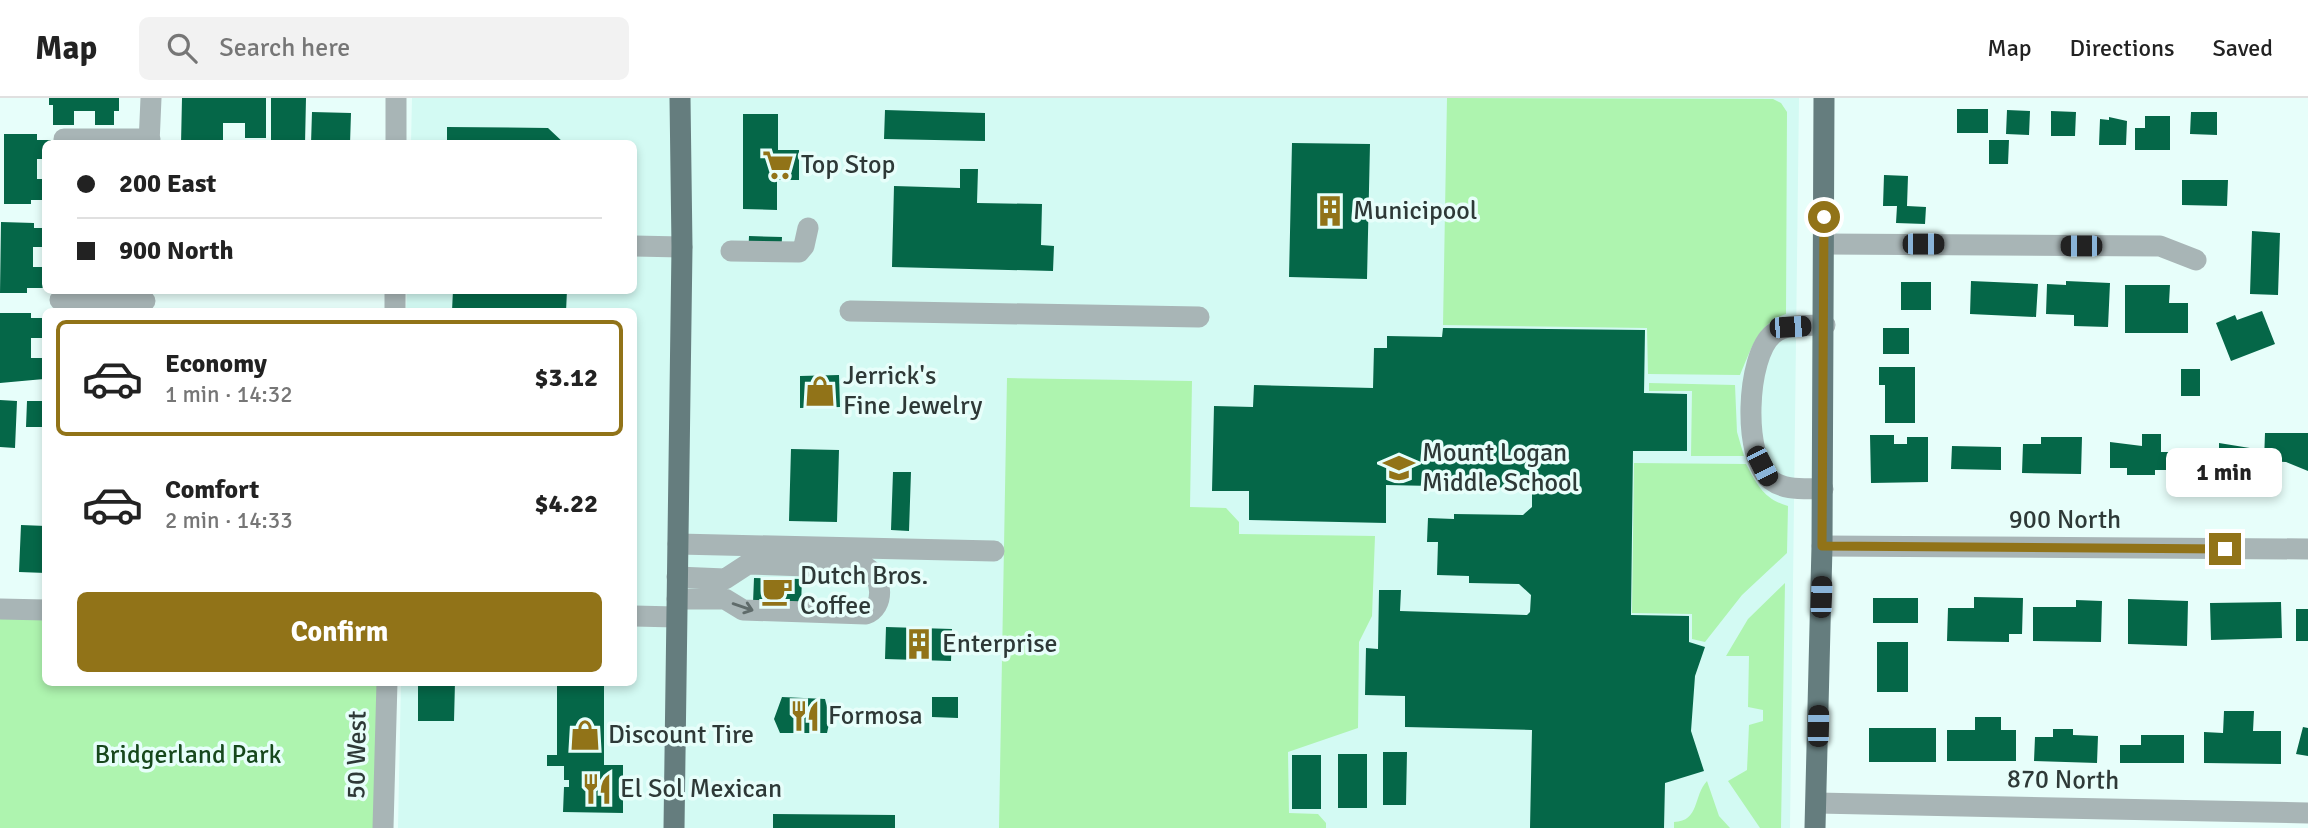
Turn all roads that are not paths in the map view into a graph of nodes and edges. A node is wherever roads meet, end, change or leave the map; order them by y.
1 (151, 98) edge
2 (396, 98) edge
3 (680, 98) edge
4 (1824, 98) edge
5 (64, 140) edge
6 (107, 140) edge
7 (150, 140) edge
8 (396, 140) edge
9 (808, 228) dead end
10 (1824, 244) junction
11 (637, 246) edge
12 (682, 247) junction
13 (731, 251) dead end
14 (2196, 260) dead end
15 (60, 301) edge
16 (145, 301) edge
17 (850, 311) dead end
18 (1199, 317) dead end
19 (1825, 325) junction
20 (1823, 489) junction
21 (678, 544) junction
22 (1822, 546) junction
23 (2308, 549) edge
24 (994, 551) dead end
25 (677, 577) junction
26 (676, 608) junction
27 (0, 609) edge
28 (42, 610) edge
29 (637, 615) edge
30 (387, 686) edge
31 (1817, 803) junction
32 (2308, 813) edge
33 (383, 828) edge
34 (674, 828) edge
35 (1815, 828) edge

1 - 7 street
2 - 8 street
3 - 12 main road
4 - 10 main road
5 - 6 street
9 - 13 street
10 - 14 street
10 - 19 main road
11 - 12 street
12 - 21 main road
15 - 16 street
17 - 18 street
19 - 20 main road
19 - 20 street
20 - 22 main road
21 - 24 street
21 - 25 main road
22 - 23 street, 900 North
22 - 31 main road
25 - 26 main road
26 -> 25 street
26 - 29 street
26 - 34 main road
27 - 28 street
30 - 33 street, 50 West
31 - 32 street, 870 North
31 - 35 main road

